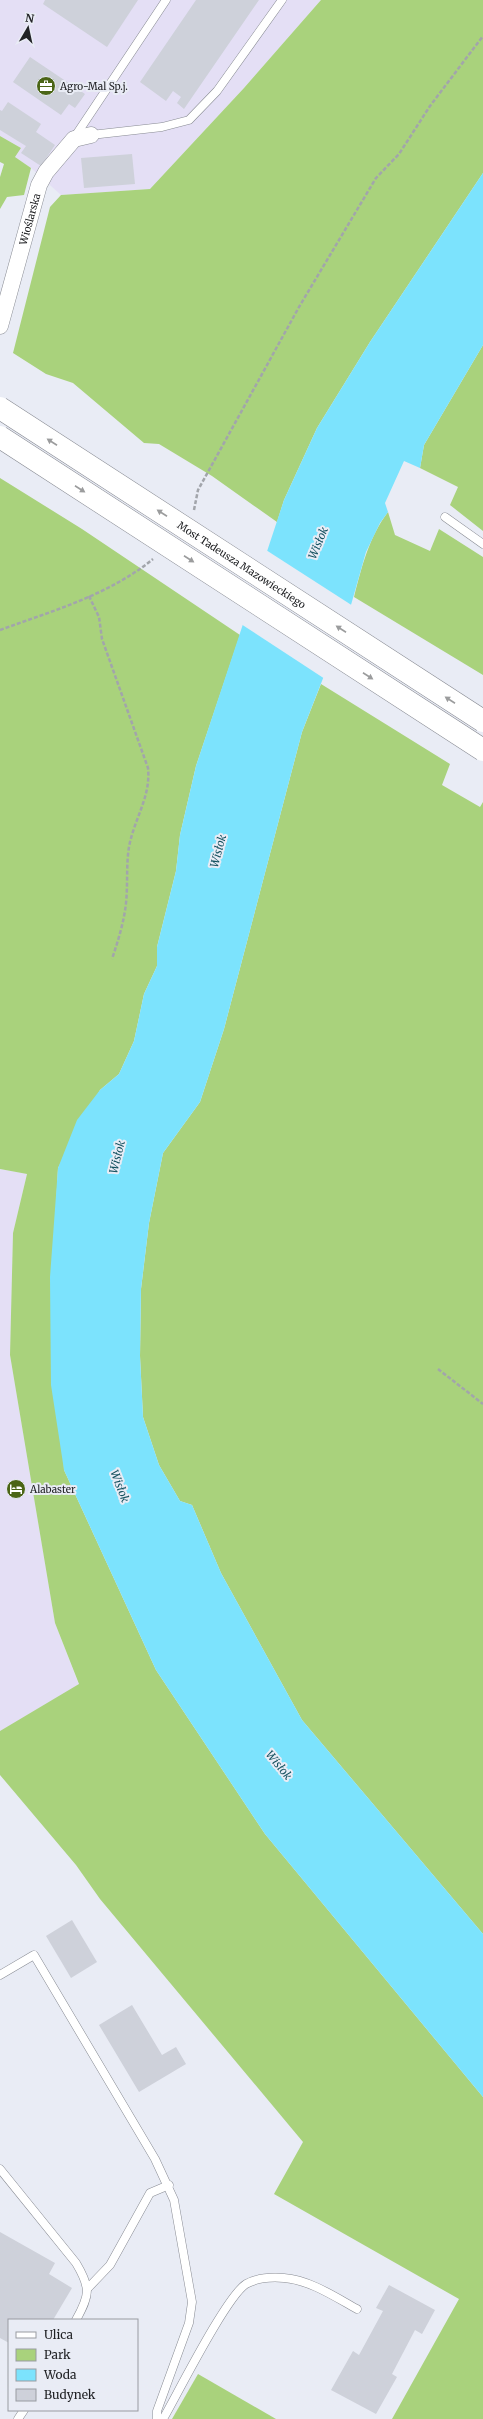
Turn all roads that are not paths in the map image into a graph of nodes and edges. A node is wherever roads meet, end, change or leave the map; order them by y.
1 (166, 0) edge
2 (282, 0) edge
3 (91, 135) joint
4 (74, 139) junction
5 (4, 295) edge
6 (0, 326) edge
7 (0, 408) edge
8 (0, 437) edge
9 (445, 517) dead end
10 (483, 544) edge
11 (483, 721) edge
12 (483, 750) edge
13 (0, 1975) edge
14 (0, 2169) edge
15 (169, 2185) junction
16 (88, 2288) junction
17 (357, 2309) dead end
18 (77, 2319) edge
19 (157, 2419) edge
20 (163, 2419) edge

1 - 4 lane
2 - 3 lane
3 - 4 street
4 - 5 street, Wioślarska
5 - 6 street, Wioślarska
11 -> 7 main road, Most Tadeusza Mazowieckiego, bridge
8 -> 12 main road, bridge
9 - 10 lane
13 - 15 lane
14 - 16 lane
15 - 16 lane
15 - 19 lane
16 - 18 lane
17 - 20 lane

